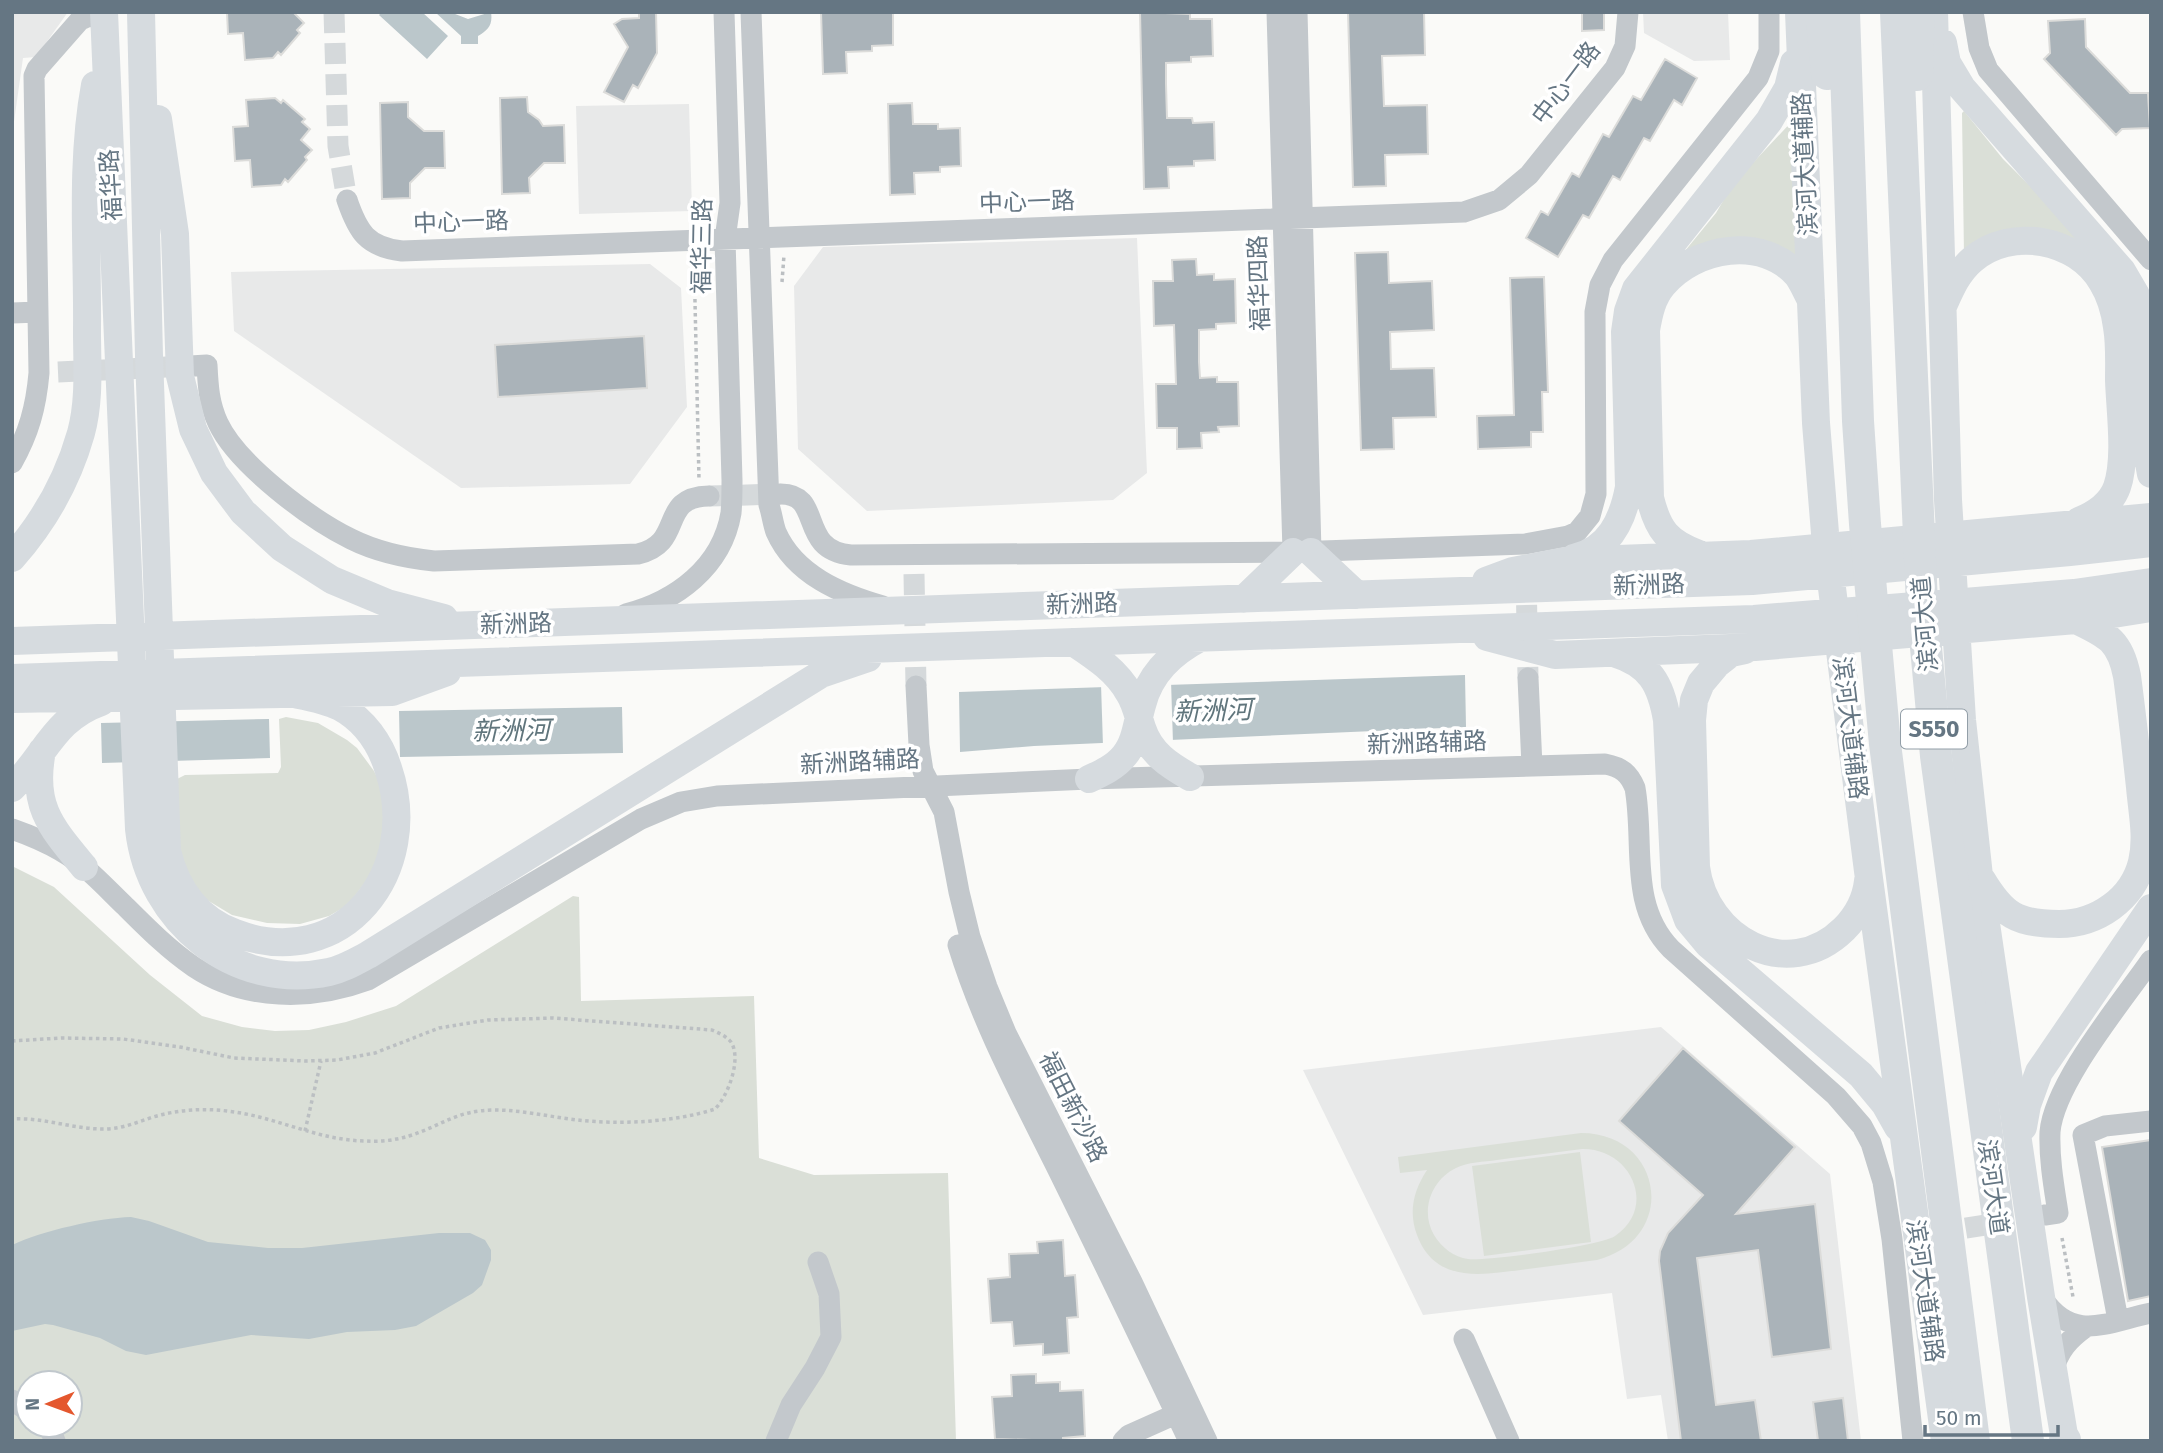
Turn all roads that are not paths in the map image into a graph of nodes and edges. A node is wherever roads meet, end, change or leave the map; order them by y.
1 (724, 12) edge
2 (751, 12) edge
3 (1277, 12) edge
4 (1297, 12) edge
5 (1628, 12) edge
6 (1769, 12) edge
7 (1844, 12) edge
8 (1896, 12) edge
9 (1919, 12) edge
10 (1936, 12) edge
11 (1972, 12) edge
12 (141, 13) edge
13 (1806, 18) edge
14 (104, 22) edge
15 (347, 200) tunnel mouth
16 (1293, 218) junction
17 (759, 238) junction
18 (725, 239) junction
19 (2151, 260) edge
20 (1853, 271) junction
21 (1811, 300) junction
22 (1943, 307) junction
23 (38, 312) junction
24 (12, 313) edge
25 (1909, 314) junction
26 (190, 366) dead end
27 (12, 463) edge
28 (2151, 474) edge
29 (781, 494) tunnel mouth
30 (704, 496) tunnel mouth
31 (2151, 517) edge
32 (2068, 539) junction
33 (2151, 543) edge
34 (1302, 552) junction
35 (1705, 556) junction
36 (12, 558) edge
37 (1565, 561) junction
38 (1752, 568) junction
39 (2151, 582) edge
40 (1456, 592) junction
41 (1357, 595) junction
42 (1244, 599) junction
43 (2075, 606) junction
44 (2151, 608) edge
45 (898, 611) junction
46 (600, 621) junction
47 (471, 626) junction
48 (1457, 629) junction
49 (1200, 638) junction
50 (12, 641) edge
51 (1073, 642) junction
52 (1755, 647) junction
53 (908, 648) junction
54 (1614, 653) junction
55 (473, 662) junction
56 (12, 678) edge
57 (1528, 678) tunnel mouth
58 (916, 686) tunnel mouth
59 (294, 694) junction
60 (111, 698) junction
61 (12, 699) edge
62 (1139, 719) junction
63 (43, 750) junction
64 (1532, 766) junction
65 (1624, 770) joint
66 (1190, 777) junction
67 (1089, 779) junction
68 (929, 785) junction
69 (12, 788) edge
70 (151, 798) junction
71 (12, 829) edge
72 (84, 867) junction
73 (1868, 871) junction
74 (1979, 876) junction
75 (2151, 908) edge
76 (2151, 960) edge
77 (2151, 1121) edge
78 (1904, 1142) junction
79 (2020, 1151) junction
80 (2045, 1215) dead end
81 (818, 1262) dead end
82 (2041, 1297) junction
83 (2151, 1313) edge
84 (2118, 1320) junction
85 (2086, 1327) junction
86 (1464, 1339) dead end
87 (2053, 1373) junction
88 (1177, 1414) junction
89 (776, 1441) edge
90 (1123, 1441) edge
91 (1189, 1441) edge
92 (1207, 1441) edge
93 (1509, 1441) edge
94 (1913, 1441) edge
95 (1945, 1441) edge
96 (1974, 1441) edge
97 (2028, 1441) edge
98 (2065, 1441) edge

1 - 18 street, 福华三路
2 - 17 street
3 - 16 street, 福华四路
4 - 16 street, 福华四路
5 - 16 street, 中心一路
6 - 34 street
7 - 20 highway, 滨河大道 / S550
8 - 25 highway, 滨河大道 / S550
9 - 25 highway
10 - 22 main road
10 - 28 main road
11 - 19 street
12 - 47 main road
12 - 70 main road, 福华路
13 - 20 highway
13 - 21 main road, 滨河大道辅路
13 - 37 main road
14 - 23 street
14 - 36 main road
14 - 70 main road, 福华路
15 - 18 street, 中心一路
16 - 17 street, 中心一路
16 - 34 street, 福华四路
17 - 18 street, 中心一路
17 - 45 street
18 - 46 street, 福华三路
20 - 96 highway, 滨河大道 / S550
21 - 35 main road
21 - 73 main road, 滨河大道辅路
22 - 32 main road
22 - 74 main road
23 - 24 street
23 - 27 street
25 - 97 highway, 滨河大道 / S550
26 - 30 street
29 - 34 street
31 - 32 main road
32 - 33 main road
32 - 38 main road
34 - 41 main road
34 - 42 main road
35 - 37 main road
35 - 38 main road
37 - 40 main road
38 - 40 main road, 新洲路
39 - 43 main road, 新洲路
40 - 41 main road, 新洲路
41 - 42 main road, 新洲路
42 - 45 main road, 新洲路
43 - 44 main road
43 - 48 main road, 新洲路
43 - 52 main road
43 - 74 main road
45 - 46 main road, 新洲路
46 - 47 main road, 新洲路
47 - 50 main road, 新洲路
48 - 49 main road, 新洲路
48 - 54 main road
49 - 51 main road, 新洲路
49 - 62 main road
51 - 53 main road, 新洲路
51 - 62 main road
52 - 54 main road
52 - 73 main road
53 - 55 main road, 新洲路
53 - 70 main road
54 - 78 main road
55 - 56 main road, 新洲路
55 - 59 main road
57 - 64 street
58 - 68 street, 福田新沙路
59 - 60 main road
59 - 70 main road
60 - 61 main road
60 - 63 main road
62 - 66 main road
62 - 67 main road
63 - 69 main road
63 - 72 main road
64 - 65 street, 新洲路辅路
64 - 66 street, 新洲路辅路
65 - 94 street, 滨河大道辅路
66 - 67 street, 新洲路辅路
67 - 68 street, 新洲路辅路
68 - 72 street, 新洲路辅路
68 - 88 street, 福田新沙路
68 - 92 street, 福田新沙路
71 - 72 street, 新洲路辅路
73 - 78 main road, 滨河大道辅路
74 - 79 main road
75 - 79 main road
76 - 80 street
77 - 84 street
78 - 95 main road, 滨河大道辅路
79 - 82 main road
81 - 89 street
82 - 85 street
82 - 87 main road
83 - 84 street
84 - 85 street
85 - 87 street
86 - 93 street
87 - 98 main road
88 - 90 street
88 - 91 street, 福田新沙路

